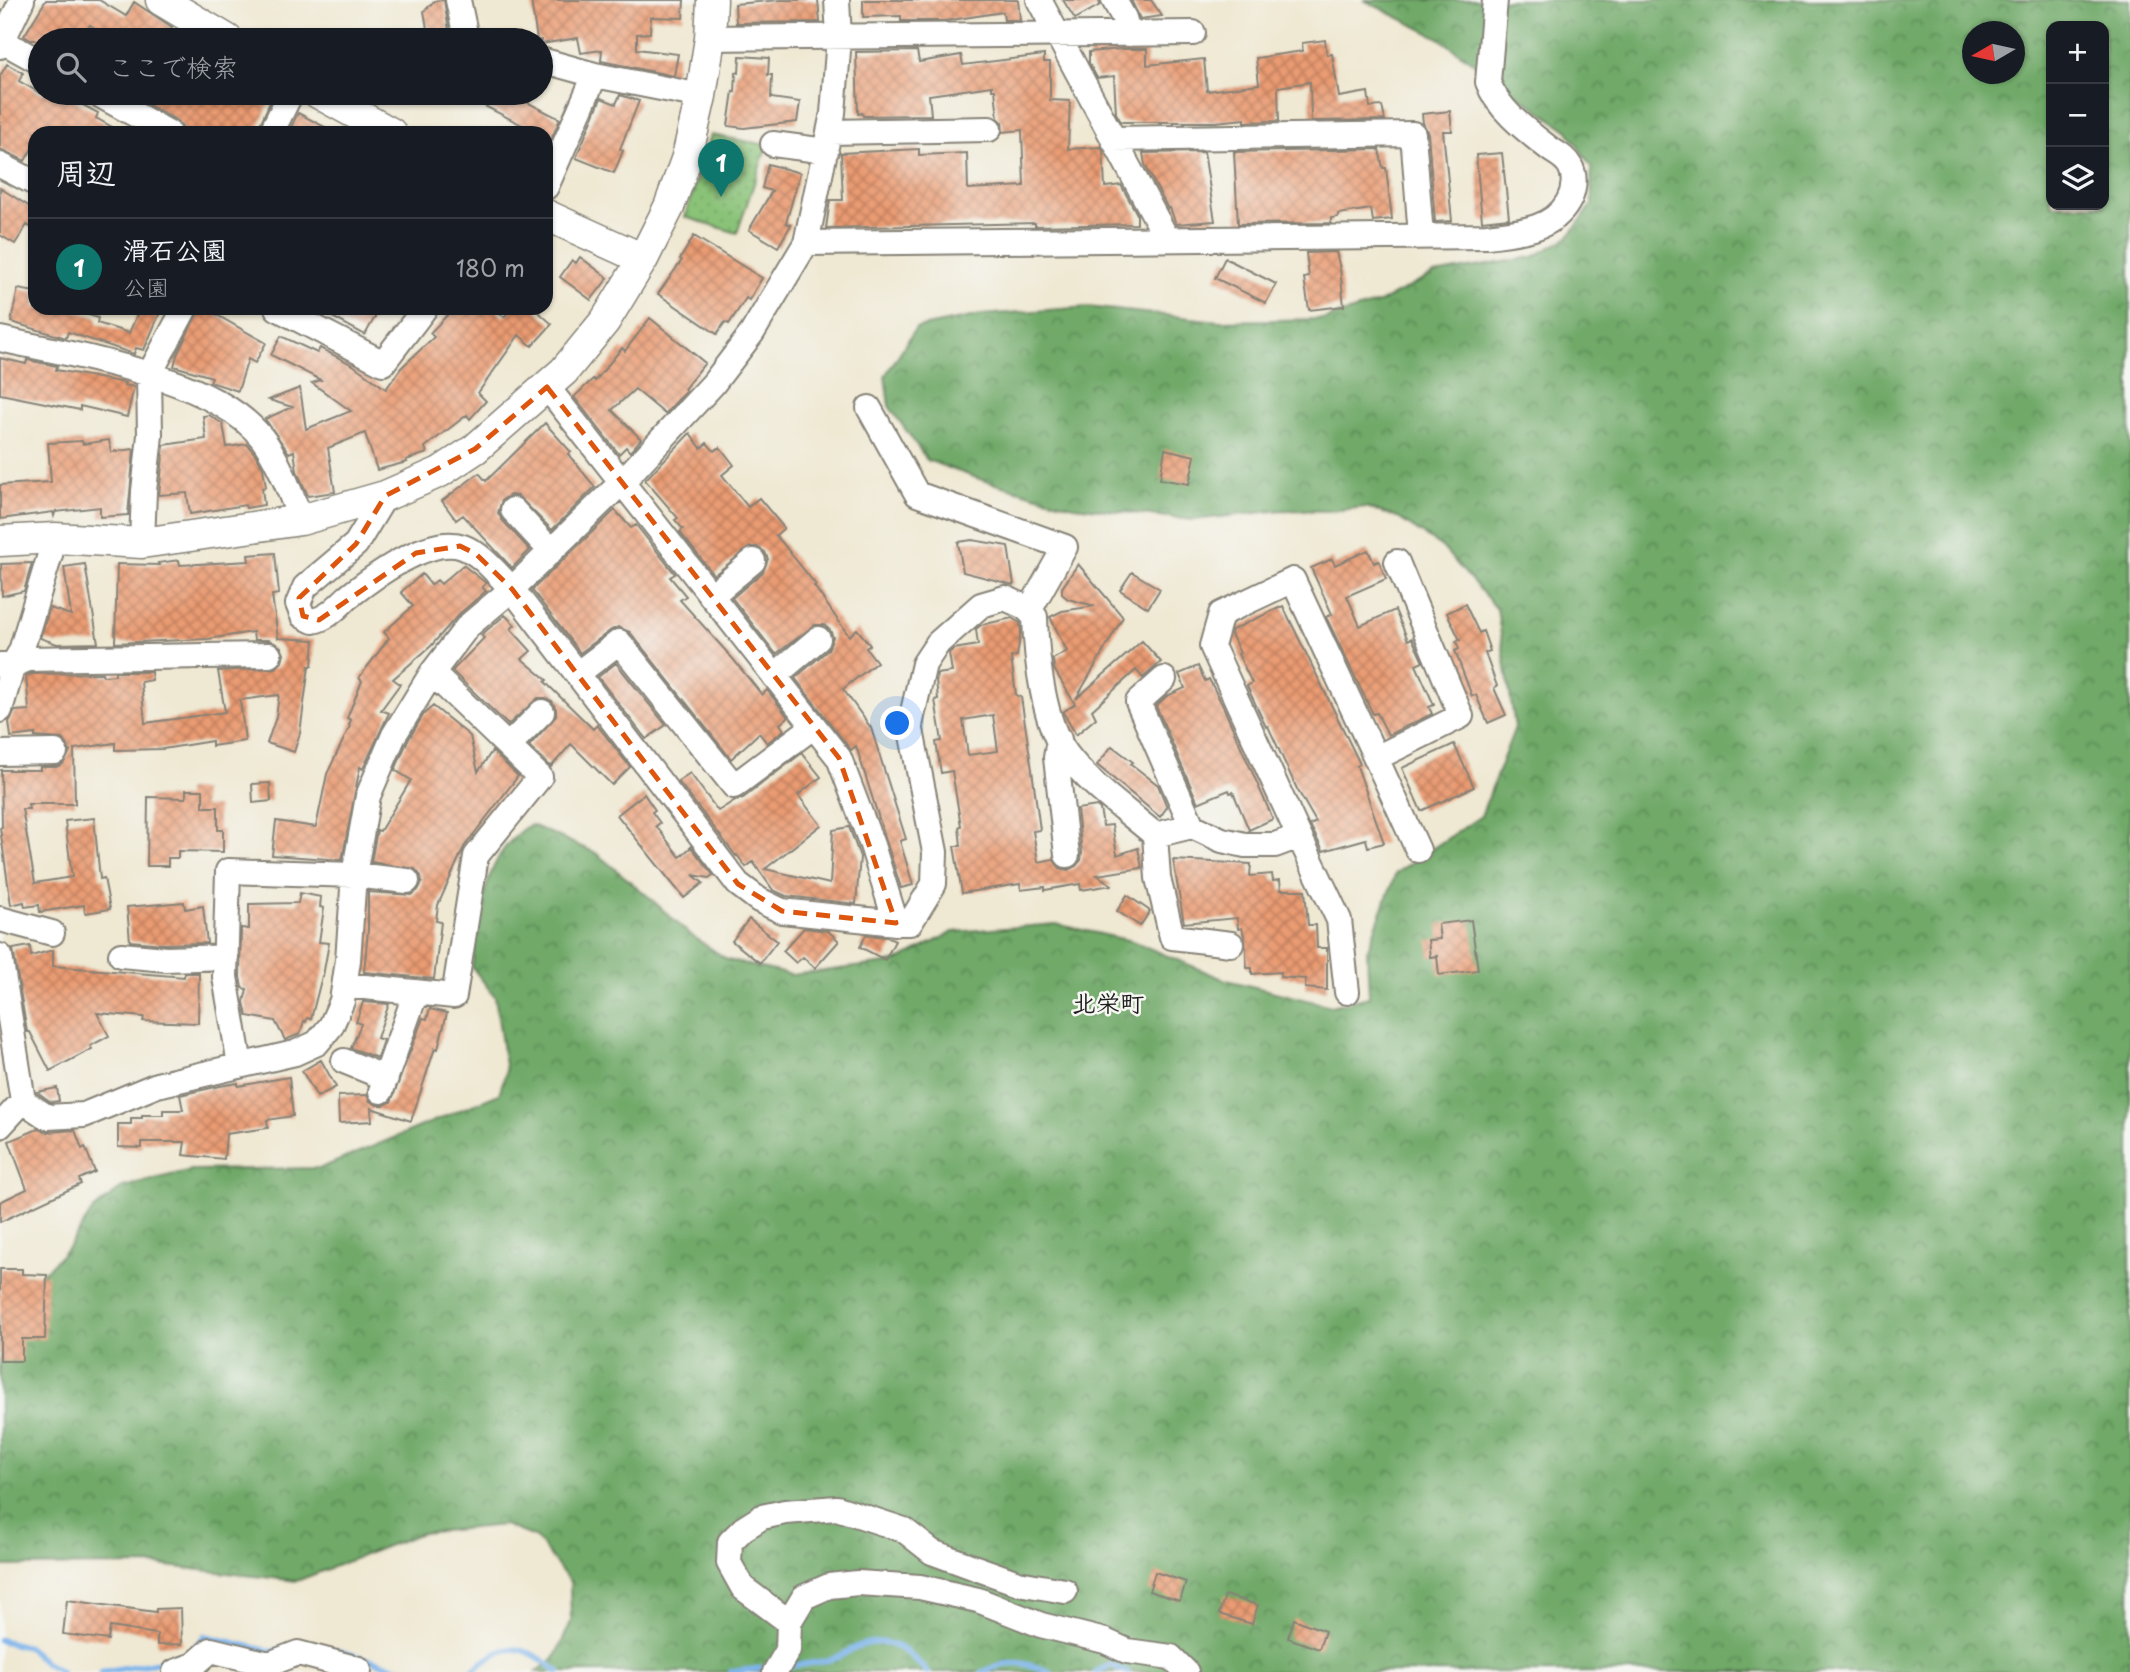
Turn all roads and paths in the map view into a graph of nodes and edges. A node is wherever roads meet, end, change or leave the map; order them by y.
1 (22, 0) edge
2 (161, 0) edge
3 (458, 0) edge
4 (712, 0) edge
5 (837, 0) edge
6 (1039, 0) edge
7 (1114, 0) edge
8 (1495, 0) edge
9 (208, 28) edge
10 (464, 28) edge
11 (1194, 33) dead end
12 (1058, 34) junction
13 (1129, 34) junction
14 (710, 38) junction
15 (839, 38) junction
16 (1, 43) edge
17 (28, 56) edge
18 (553, 63) edge
19 (594, 75) junction
20 (701, 96) junction
21 (118, 105) edge
22 (285, 105) edge
23 (340, 105) edge
24 (156, 126) edge
25 (274, 126) edge
26 (378, 126) edge
27 (989, 130) dead end
28 (1113, 139) junction
29 (828, 141) junction
30 (773, 144) dead end
31 (0, 164) edge
32 (553, 171) edge
33 (28, 179) edge
34 (553, 218) edge
35 (1421, 236) junction
36 (1166, 237) junction
37 (806, 243) junction
38 (643, 258) junction
39 (180, 315) edge
40 (290, 315) edge
41 (420, 315) edge
42 (0, 339) edge
43 (149, 375) junction
44 (547, 387) junction
45 (869, 408) dead end
46 (622, 482) junction
47 (385, 496) junction
48 (513, 510) dead end
49 (301, 520) junction
50 (55, 538) junction
51 (0, 541) edge
52 (142, 542) junction
53 (551, 551) junction
54 (753, 561) dead end
55 (1398, 562) dead end
56 (512, 589) junction
57 (711, 596) junction
58 (1029, 611) junction
59 (818, 639) dead end
60 (269, 655) dead end
61 (6, 665) edge
62 (432, 673) junction
63 (577, 674) junction
64 (774, 676) junction
65 (1164, 679) dead end
66 (0, 710) edge
67 (542, 712) dead end
68 (814, 726) junction
69 (1059, 739) junction
70 (508, 746) junction
71 (55, 752) dead end
72 (0, 753) edge
73 (1376, 758) junction
74 (1192, 826) junction
75 (1155, 835) junction
76 (1299, 836) junction
77 (1418, 850) dead end
78 (1067, 855) dead end
79 (354, 875) junction
80 (407, 881) dead end
81 (0, 919) edge
82 (896, 923) junction
83 (52, 933) dead end
84 (1231, 944) dead end
85 (121, 955) dead end
86 (0, 956) edge
87 (226, 957) junction
88 (345, 985) junction
89 (416, 992) junction
90 (1347, 992) dead end
91 (344, 1060) dead end
92 (240, 1065) junction
93 (23, 1101) junction
94 (0, 1126) edge
95 (1065, 1591) dead end
96 (789, 1622) junction
97 (175, 1672) edge
98 (359, 1672) edge
99 (775, 1672) edge
100 (1186, 1672) edge

1 - 16 street
2 - 9 street
3 - 10 street
4 - 14 street
5 - 15 street
6 - 12 street
7 - 13 street
8 - 35 street
11 - 13 street
12 - 13 street
12 - 15 street
12 - 28 street
14 - 15 street
14 - 20 street
15 - 29 street
16 - 17 street
18 - 19 street
19 - 20 street
19 - 32 street
20 - 38 street
21 - 24 street
22 - 25 street
23 - 26 street
27 - 29 street
28 - 35 street
28 - 36 street
29 - 30 street
29 - 37 street
31 - 33 street
34 - 38 street
35 - 36 street
36 - 37 street
37 - 46 street
38 - 44 street
39 - 43 street
40 - 41 street
42 - 43 street
43 - 49 street
43 - 52 street
44 - 46 street
44 - 47 street
45 - 58 street
46 - 53 street
46 - 57 street
47 - 49 street
47 - 56 street
48 - 53 street
49 - 52 street
50 - 51 street
50 - 52 street
50 - 61 street
53 - 56 street
54 - 57 street
55 - 73 street
56 - 62 street
56 - 63 street
57 - 64 street
58 - 69 street
58 - 82 street
59 - 64 street
60 - 61 street
61 - 66 street
62 - 70 street
62 - 79 street
63 - 68 street
63 - 82 street
64 - 68 street
65 - 74 street
67 - 70 street
68 - 82 street
69 - 75 street
69 - 78 street
70 - 89 street
71 - 72 street
73 - 76 street
73 - 77 street
74 - 75 street
74 - 76 street
75 - 84 street
76 - 90 street
79 - 80 street
79 - 87 street
79 - 88 street
81 - 83 street
85 - 87 street
86 - 93 street
87 - 92 street
88 - 89 street
88 - 92 street
89 - 91 street
92 - 93 street
93 - 94 street
95 - 96 street
96 - 99 street
96 - 100 street
97 - 98 street

